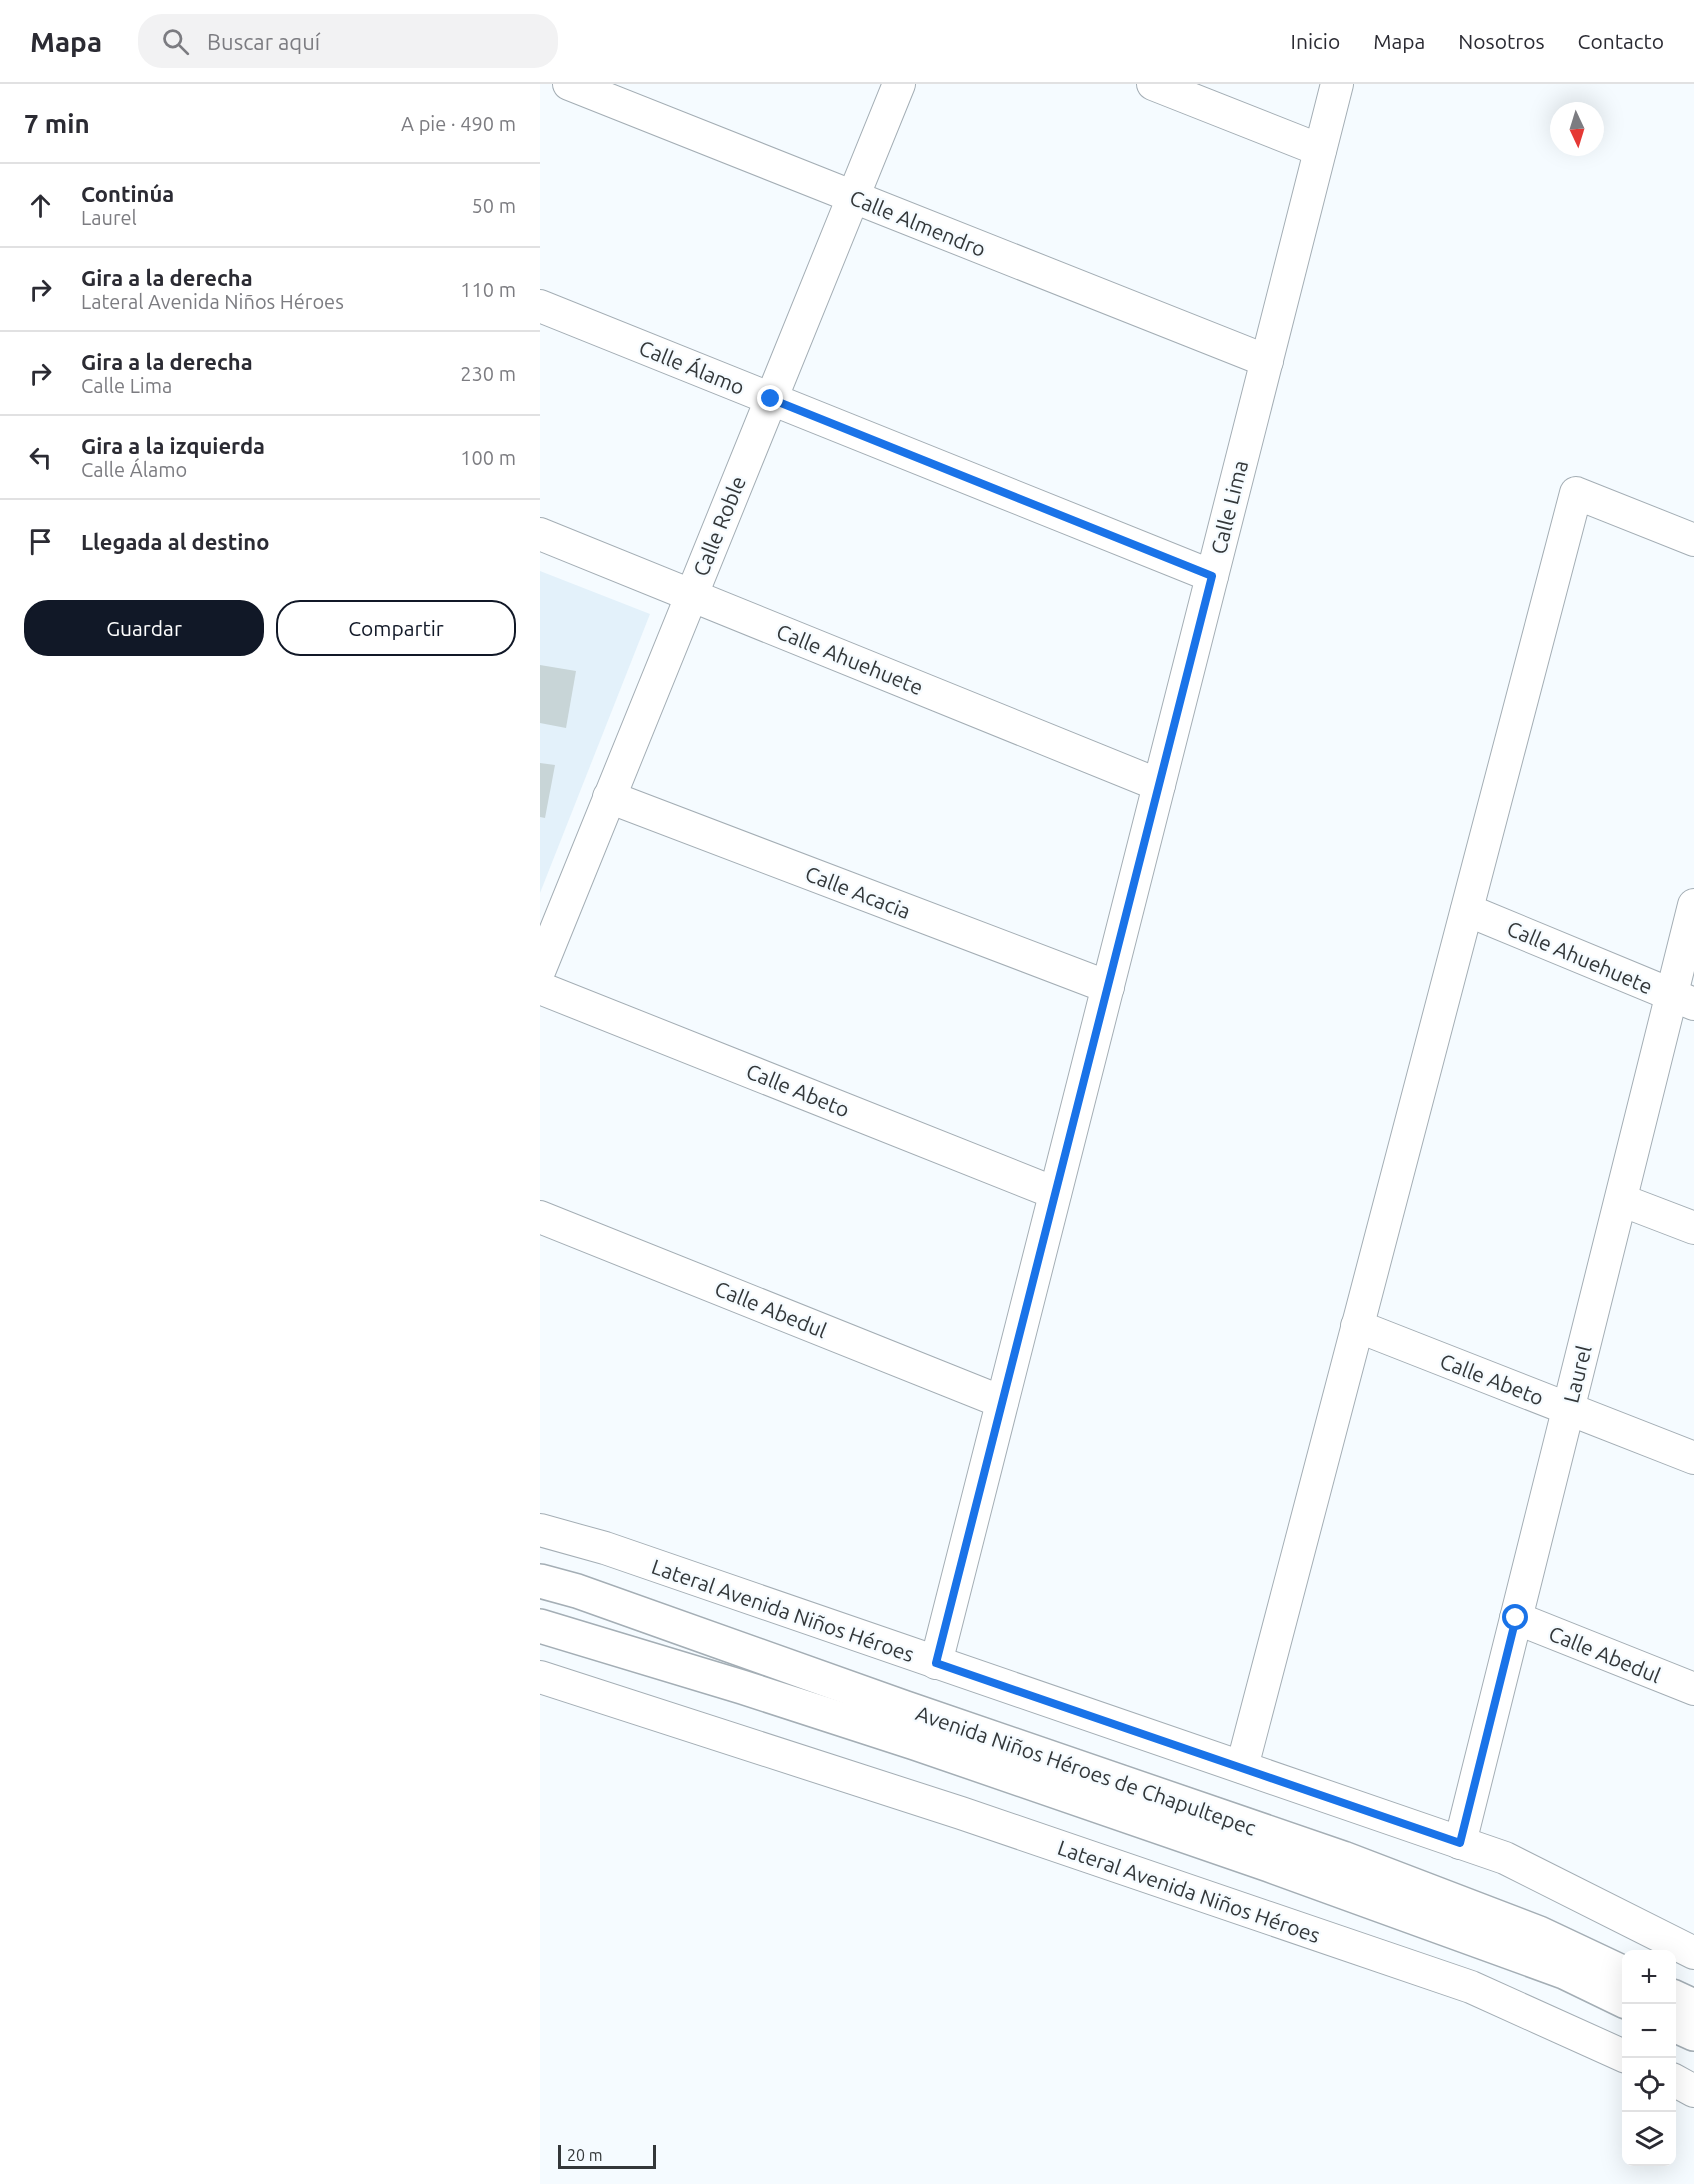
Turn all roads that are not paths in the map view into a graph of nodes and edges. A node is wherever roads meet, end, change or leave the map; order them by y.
1 (569, 84) edge
2 (899, 84) edge
3 (1153, 84) edge
4 (1337, 84) edge
5 (1320, 150) junction
6 (853, 197) junction
7 (540, 306) edge
8 (1267, 361) junction
9 (771, 399) junction
10 (540, 534) edge
11 (1694, 540) edge
12 (1212, 576) junction
13 (691, 595) junction
14 (1159, 785) junction
15 (609, 797) junction
16 (1694, 905) edge
17 (1467, 910) junction
18 (540, 969) edge
19 (1108, 987) junction
20 (540, 988) edge
21 (1683, 999) edge
22 (1055, 1193) junction
23 (1621, 1200) junction
24 (540, 1217) edge
25 (1694, 1228) edge
26 (1357, 1326) junction
27 (1002, 1402) junction
28 (1568, 1409) junction
29 (1694, 1458) edge
30 (540, 1530) edge
31 (540, 1581) edge
32 (1516, 1618) junction
33 (540, 1626) edge
34 (936, 1663) junction
35 (540, 1677) edge
36 (1694, 1689) edge
37 (1242, 1767) junction
38 (1460, 1843) junction
39 (1694, 1953) edge
40 (1622, 1972) edge
41 (1676, 1998) edge
42 (1622, 2000) edge
43 (1694, 2006) edge
44 (1676, 2026) edge
45 (1694, 2034) edge
46 (1622, 2055) edge
47 (1676, 2082) edge
48 (1694, 2091) edge

1 - 6 street, Calle Almendro
2 - 6 street, Calle Roble
3 - 5 street
4 - 5 street, Calle Lima
5 - 8 street, Calle Lima
6 - 8 street, Calle Almendro
6 - 9 street, Calle Roble
7 - 9 street, Calle Álamo
8 - 12 street, Calle Lima
9 - 12 street, Calle Álamo
9 - 13 street, Calle Roble
10 - 13 street, Calle Ahuehuete
11 - 17 street
12 - 14 street, Calle Lima
13 - 14 street, Calle Ahuehuete
13 - 15 street, Calle Roble
14 - 19 street, Calle Lima
15 - 18 street, Calle Roble
15 - 19 street, Calle Acacia
16 - 21 street, Laurel
17 - 21 street, Calle Ahuehuete
17 - 26 street
19 - 22 street, Calle Lima
20 - 22 street, Calle Abeto
21 - 23 street, Laurel
22 - 27 street, Calle Lima
23 - 25 street
23 - 28 street, Laurel
24 - 27 street, Calle Abedul
26 - 28 street, Calle Abeto
26 - 37 street
27 - 34 street, Calle Lima
28 - 29 street, Calle Abeto
28 - 32 street, Laurel
30 - 34 street, Lateral Avenida Niños Héroes
31 - 40 main road, Avenida Niños Héroes de Chapultepec
32 - 36 street, Calle Abedul
32 - 38 street, Laurel
33 - 42 main road, Avenida Niños Héroes de Chapultepec
34 - 37 street, Lateral Avenida Niños Héroes
35 - 46 street, Lateral Avenida Niños Héroes
37 - 38 street, Lateral Avenida Niños Héroes
38 - 39 street, Lateral Avenida Niños Héroes
41 - 43 main road
44 - 45 main road
47 - 48 street

